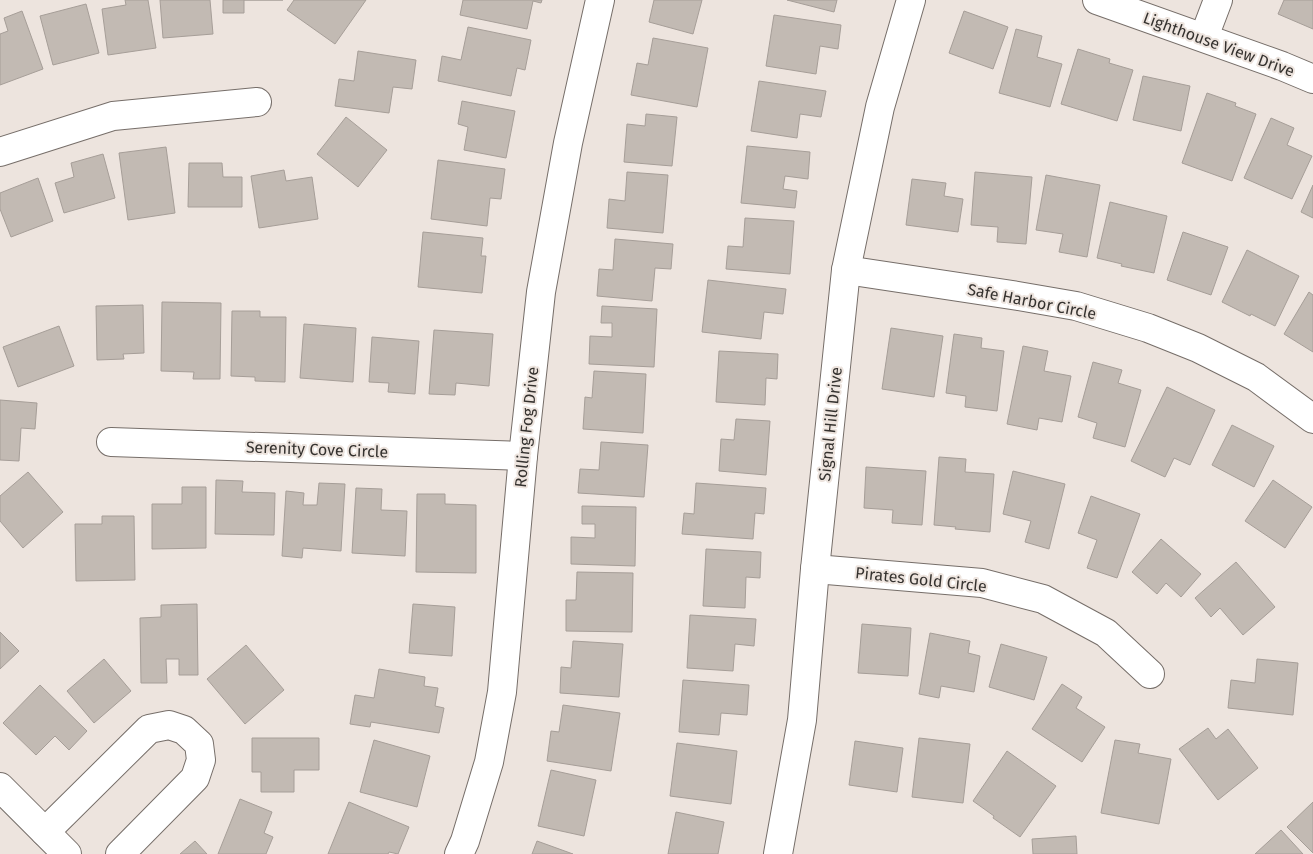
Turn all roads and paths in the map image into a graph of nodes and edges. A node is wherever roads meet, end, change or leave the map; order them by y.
1 (600, 0) edge
2 (911, 0) edge
3 (1097, 0) edge
4 (1218, 0) edge
5 (1204, 37) junction
6 (1313, 79) edge
7 (257, 102) dead end
8 (0, 152) edge
9 (846, 270) junction
10 (1313, 419) edge
11 (111, 442) dead end
12 (523, 456) junction
13 (815, 568) junction
14 (1150, 674) dead end
15 (0, 787) edge
16 (45, 832) junction
17 (67, 854) edge
18 (120, 854) edge
19 (459, 854) edge
20 (778, 854) edge

1 - 12 street, Rolling Fog Drive
2 - 9 street, Signal Hill Drive
3 - 5 street, Lighthouse View Drive
4 - 5 street
5 - 6 street, Lighthouse View Drive
7 - 8 street
9 - 10 street, Safe Harbor Circle
9 - 13 street, Signal Hill Drive
11 - 12 street, Serenity Cove Circle
12 - 19 street, Rolling Fog Drive
13 - 14 street, Pirates Gold Circle
13 - 20 street, Signal Hill Drive
15 - 16 street
16 - 17 street
16 - 18 street

